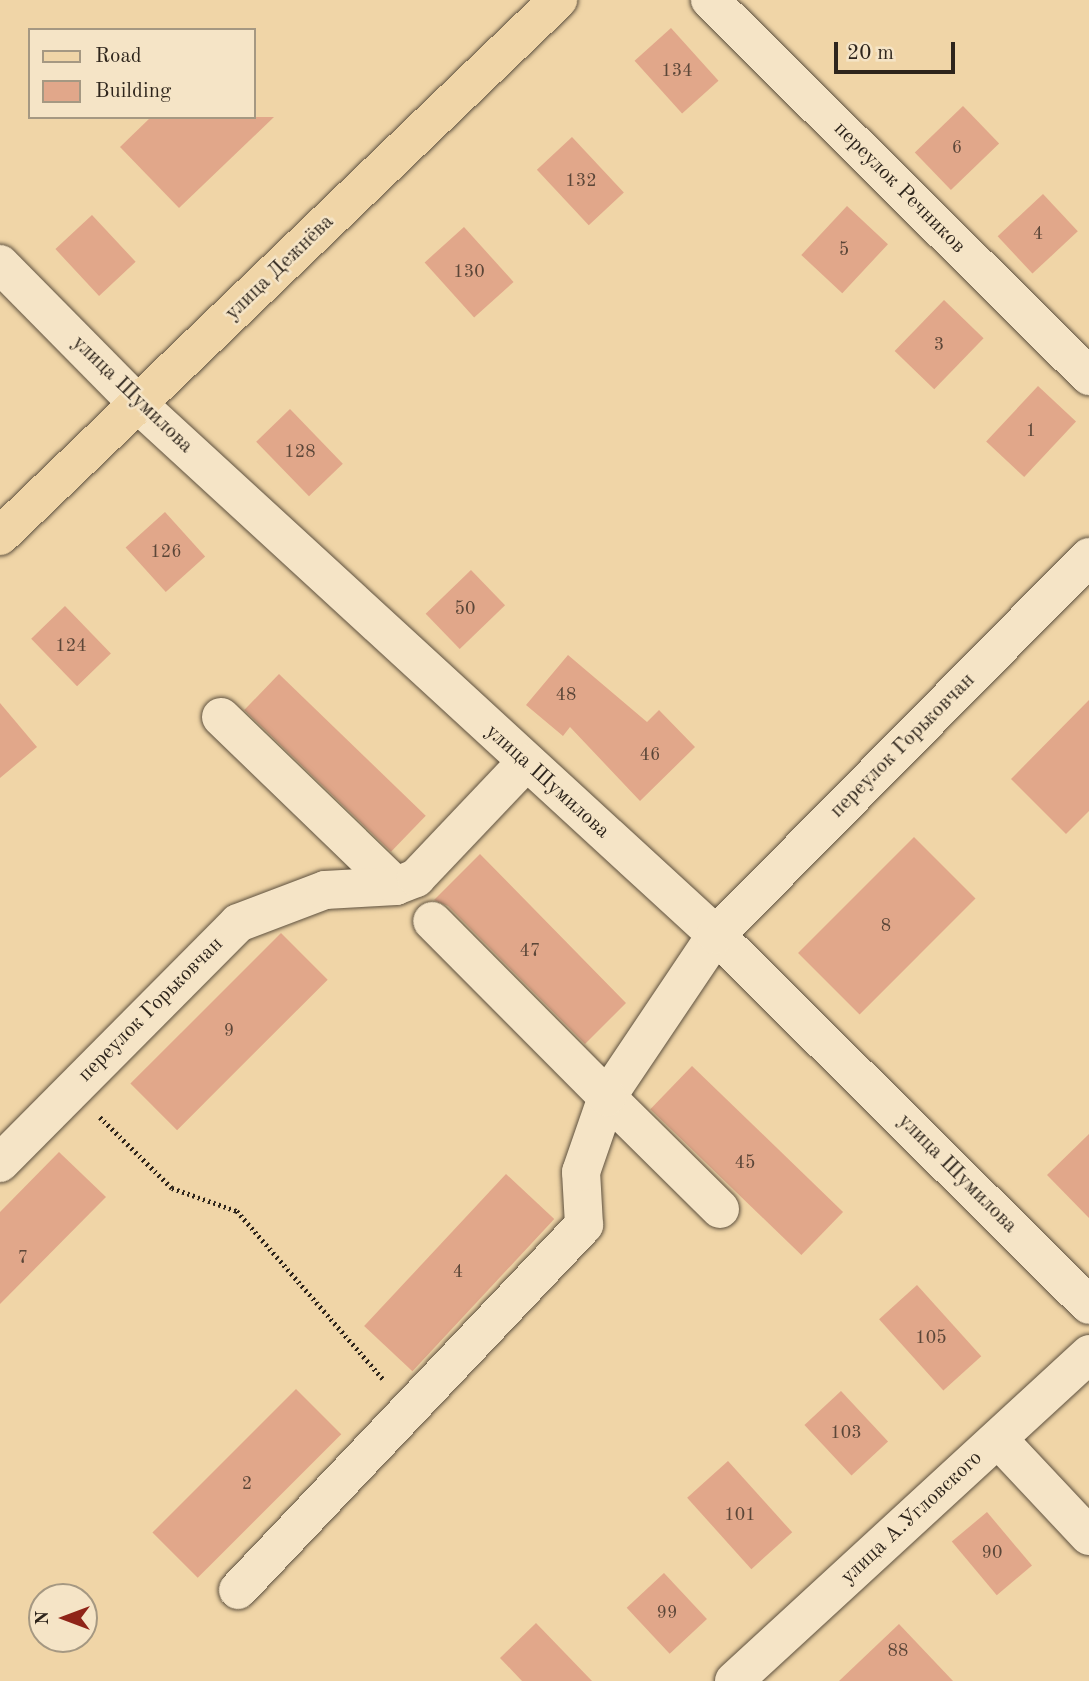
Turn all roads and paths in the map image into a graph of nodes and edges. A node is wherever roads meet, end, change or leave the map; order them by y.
1 (558, 0) edge
2 (710, 0) edge
3 (0, 264) edge
4 (1089, 376) edge
5 (138, 404) junction
6 (0, 536) edge
7 (1089, 557) edge
8 (221, 717) dead end
9 (525, 763) junction
10 (396, 886) junction
11 (432, 921) dead end
12 (716, 935) junction
13 (72, 1089) junction
14 (607, 1097) junction
15 (0, 1163) edge
16 (720, 1209) dead end
17 (1089, 1305) edge
18 (1089, 1354) edge
19 (410, 1410) junction
20 (998, 1439) junction
21 (1089, 1536) edge
22 (238, 1590) dead end
23 (734, 1681) edge

1 - 5 main road, улица Дежнёва
2 - 4 street, переулок Речников
3 - 5 street, улица Шумилова
5 - 6 main road, улица Дежнёва
5 - 9 street, улица Шумилова
7 - 12 street, переулок Горьковчан
8 - 10 street
9 - 10 street, переулок Горьковчан
9 - 12 street, улица Шумилова
10 - 13 street, переулок Горьковчан
11 - 14 street
12 - 14 street, переулок Горьковчан
12 - 17 street, улица Шумилова
13 - 15 street, переулок Горьковчан
13 - 19 path
14 - 16 street
14 - 19 street, переулок Горьковчан
18 - 20 street, улица А.Угловского
19 - 22 street, переулок Горьковчан
20 - 21 street
20 - 23 street, улица А.Угловского

